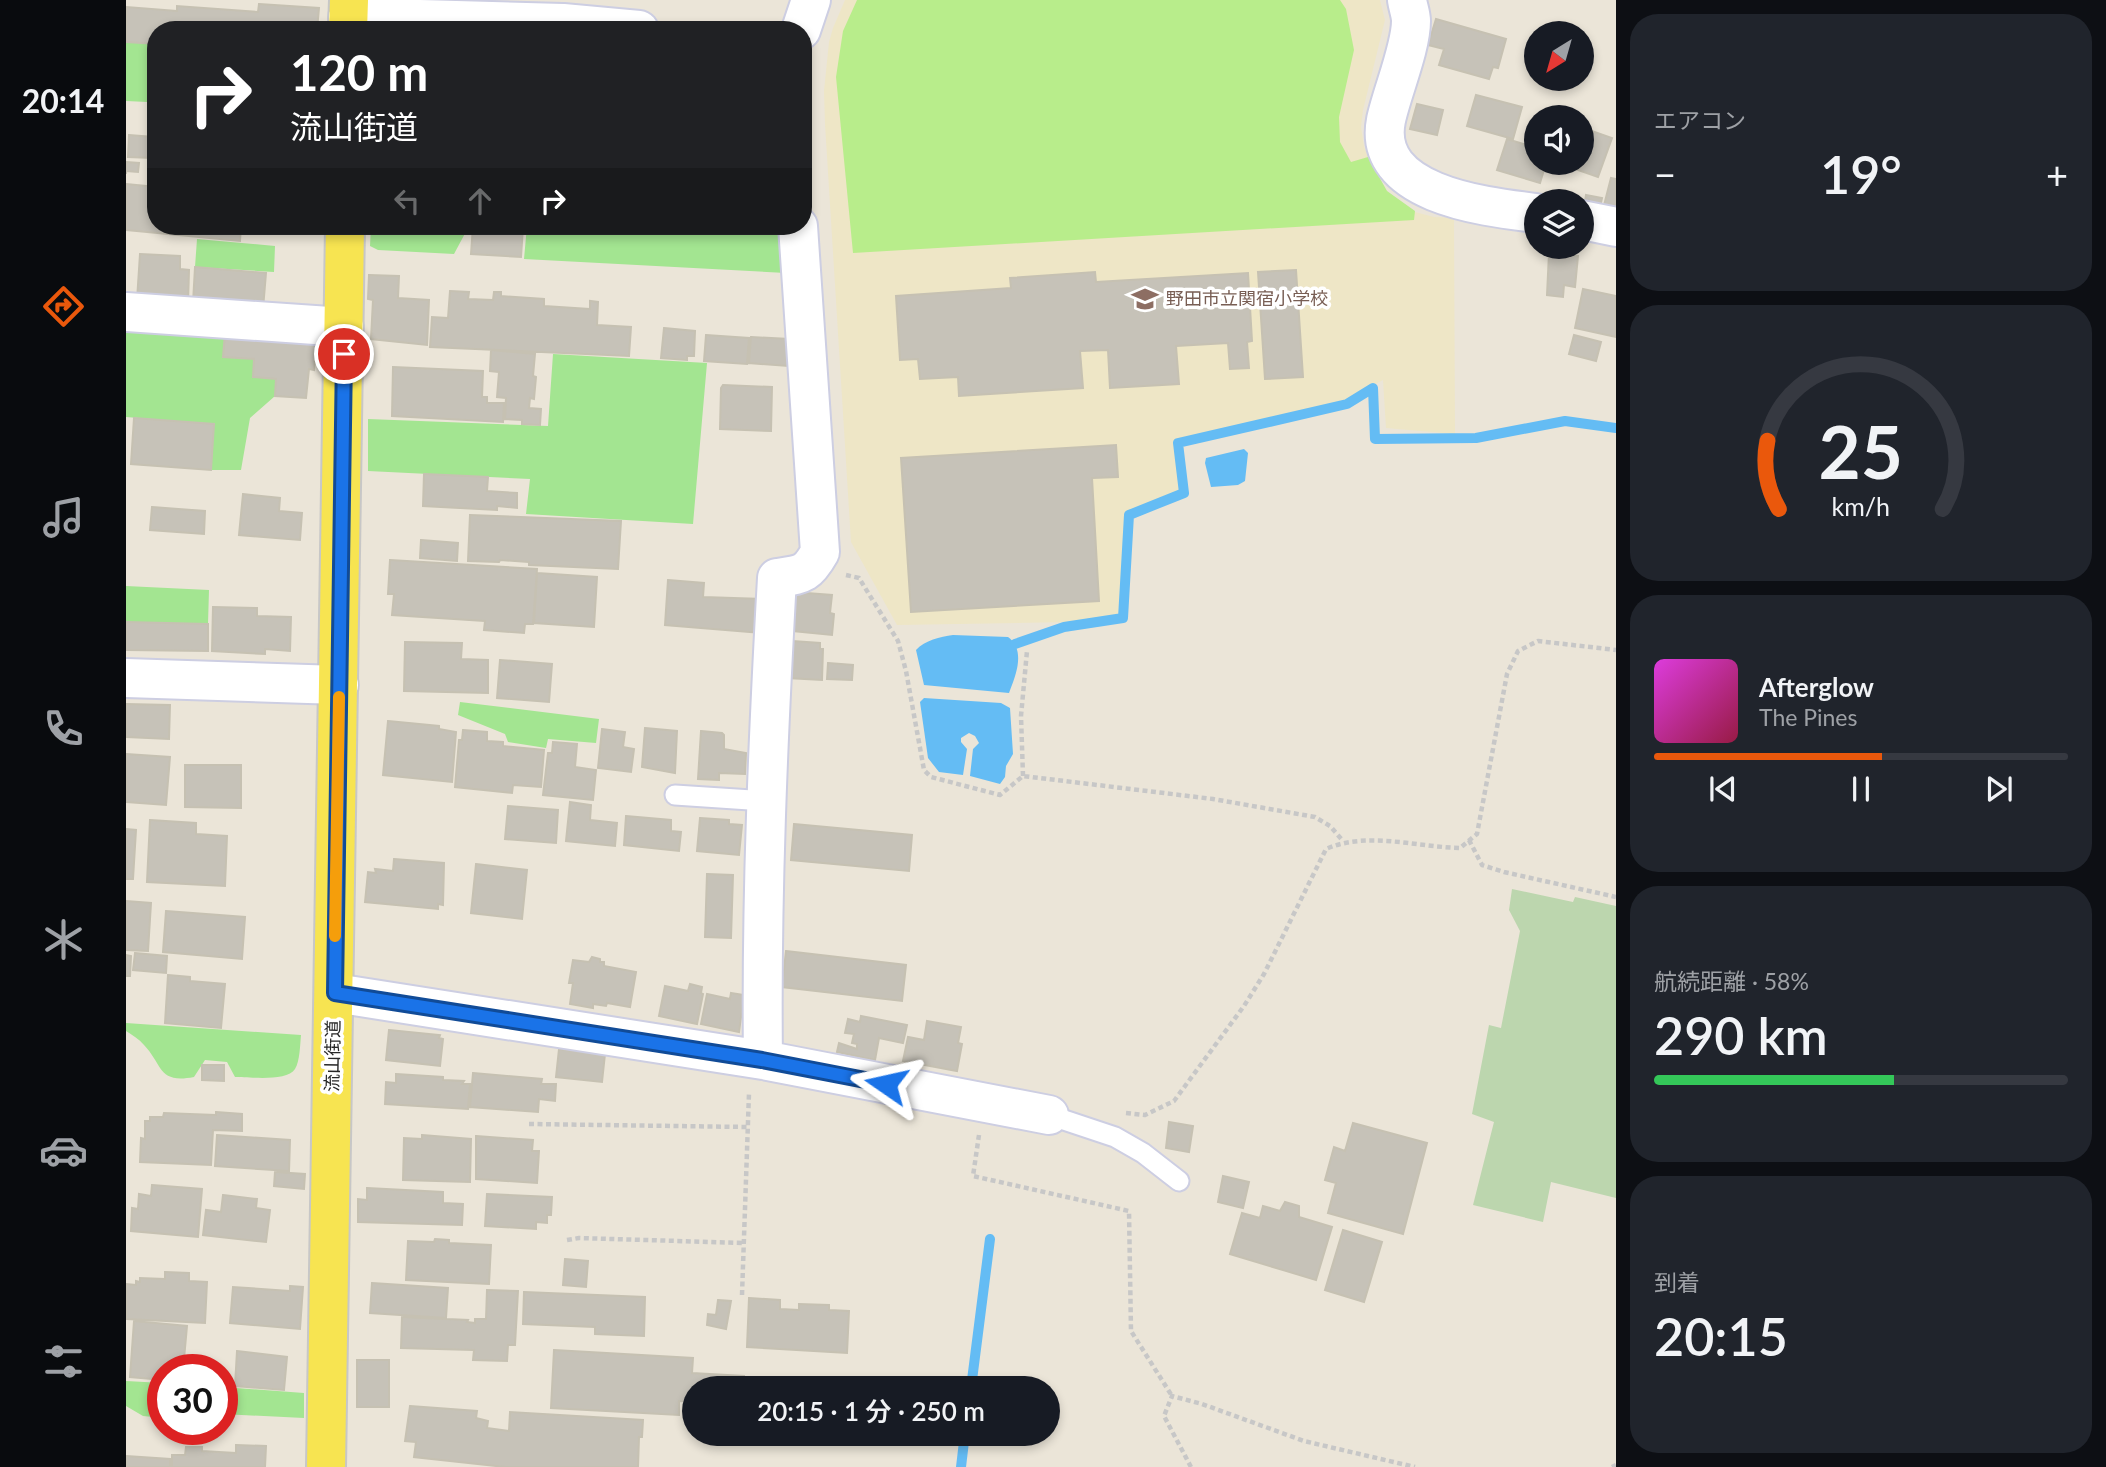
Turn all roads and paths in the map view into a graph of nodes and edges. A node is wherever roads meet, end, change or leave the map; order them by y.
1 (811, 0) edge
2 (1407, 0) edge
3 (348, 16) edge
4 (502, 21) edge
5 (804, 21) edge
6 (1524, 212) edge
7 (1594, 222) edge
8 (1616, 227) edge
9 (345, 235) edge
10 (798, 235) edge
11 (126, 312) edge
12 (344, 327) junction
13 (811, 569) junction
14 (1616, 650) edge
15 (1027, 651) dead end
16 (126, 678) edge
17 (339, 685) junction
18 (1023, 776) junction
19 (674, 795) dead end
20 (766, 801) junction
21 (1469, 840) junction
22 (1343, 841) junction
23 (1616, 897) edge
24 (335, 993) junction
25 (756, 1059) junction
26 (985, 1103) junction
27 (1119, 1112) dead end
28 (1049, 1115) joint
29 (529, 1124) dead end
30 (748, 1127) junction
31 (1179, 1181) dead end
32 (567, 1240) dead end
33 (744, 1243) junction
34 (742, 1295) dead end
35 (1172, 1396) junction
36 (326, 1467) edge
37 (1191, 1467) edge
38 (1415, 1467) edge

1 - 5 street
2 - 6 street
3 - 4 street
7 - 8 street
9 - 12 main road, 流山街道
10 - 13 street
11 - 12 street
12 - 17 main road, 流山街道
13 - 18 path
13 - 20 street
14 - 21 path
15 - 18 path
16 - 17 street
17 - 24 main road, 流山街道
18 - 22 path
19 - 20 lane
20 - 25 street
21 - 22 path
21 - 23 path
22 - 27 path
24 - 25 street
24 - 36 main road, 流山街道
25 - 26 street
25 - 30 path
26 - 28 street
26 - 35 path
28 - 31 lane
29 - 30 path
30 - 33 path
32 - 33 path
33 - 34 path
35 - 37 path
35 - 38 path

